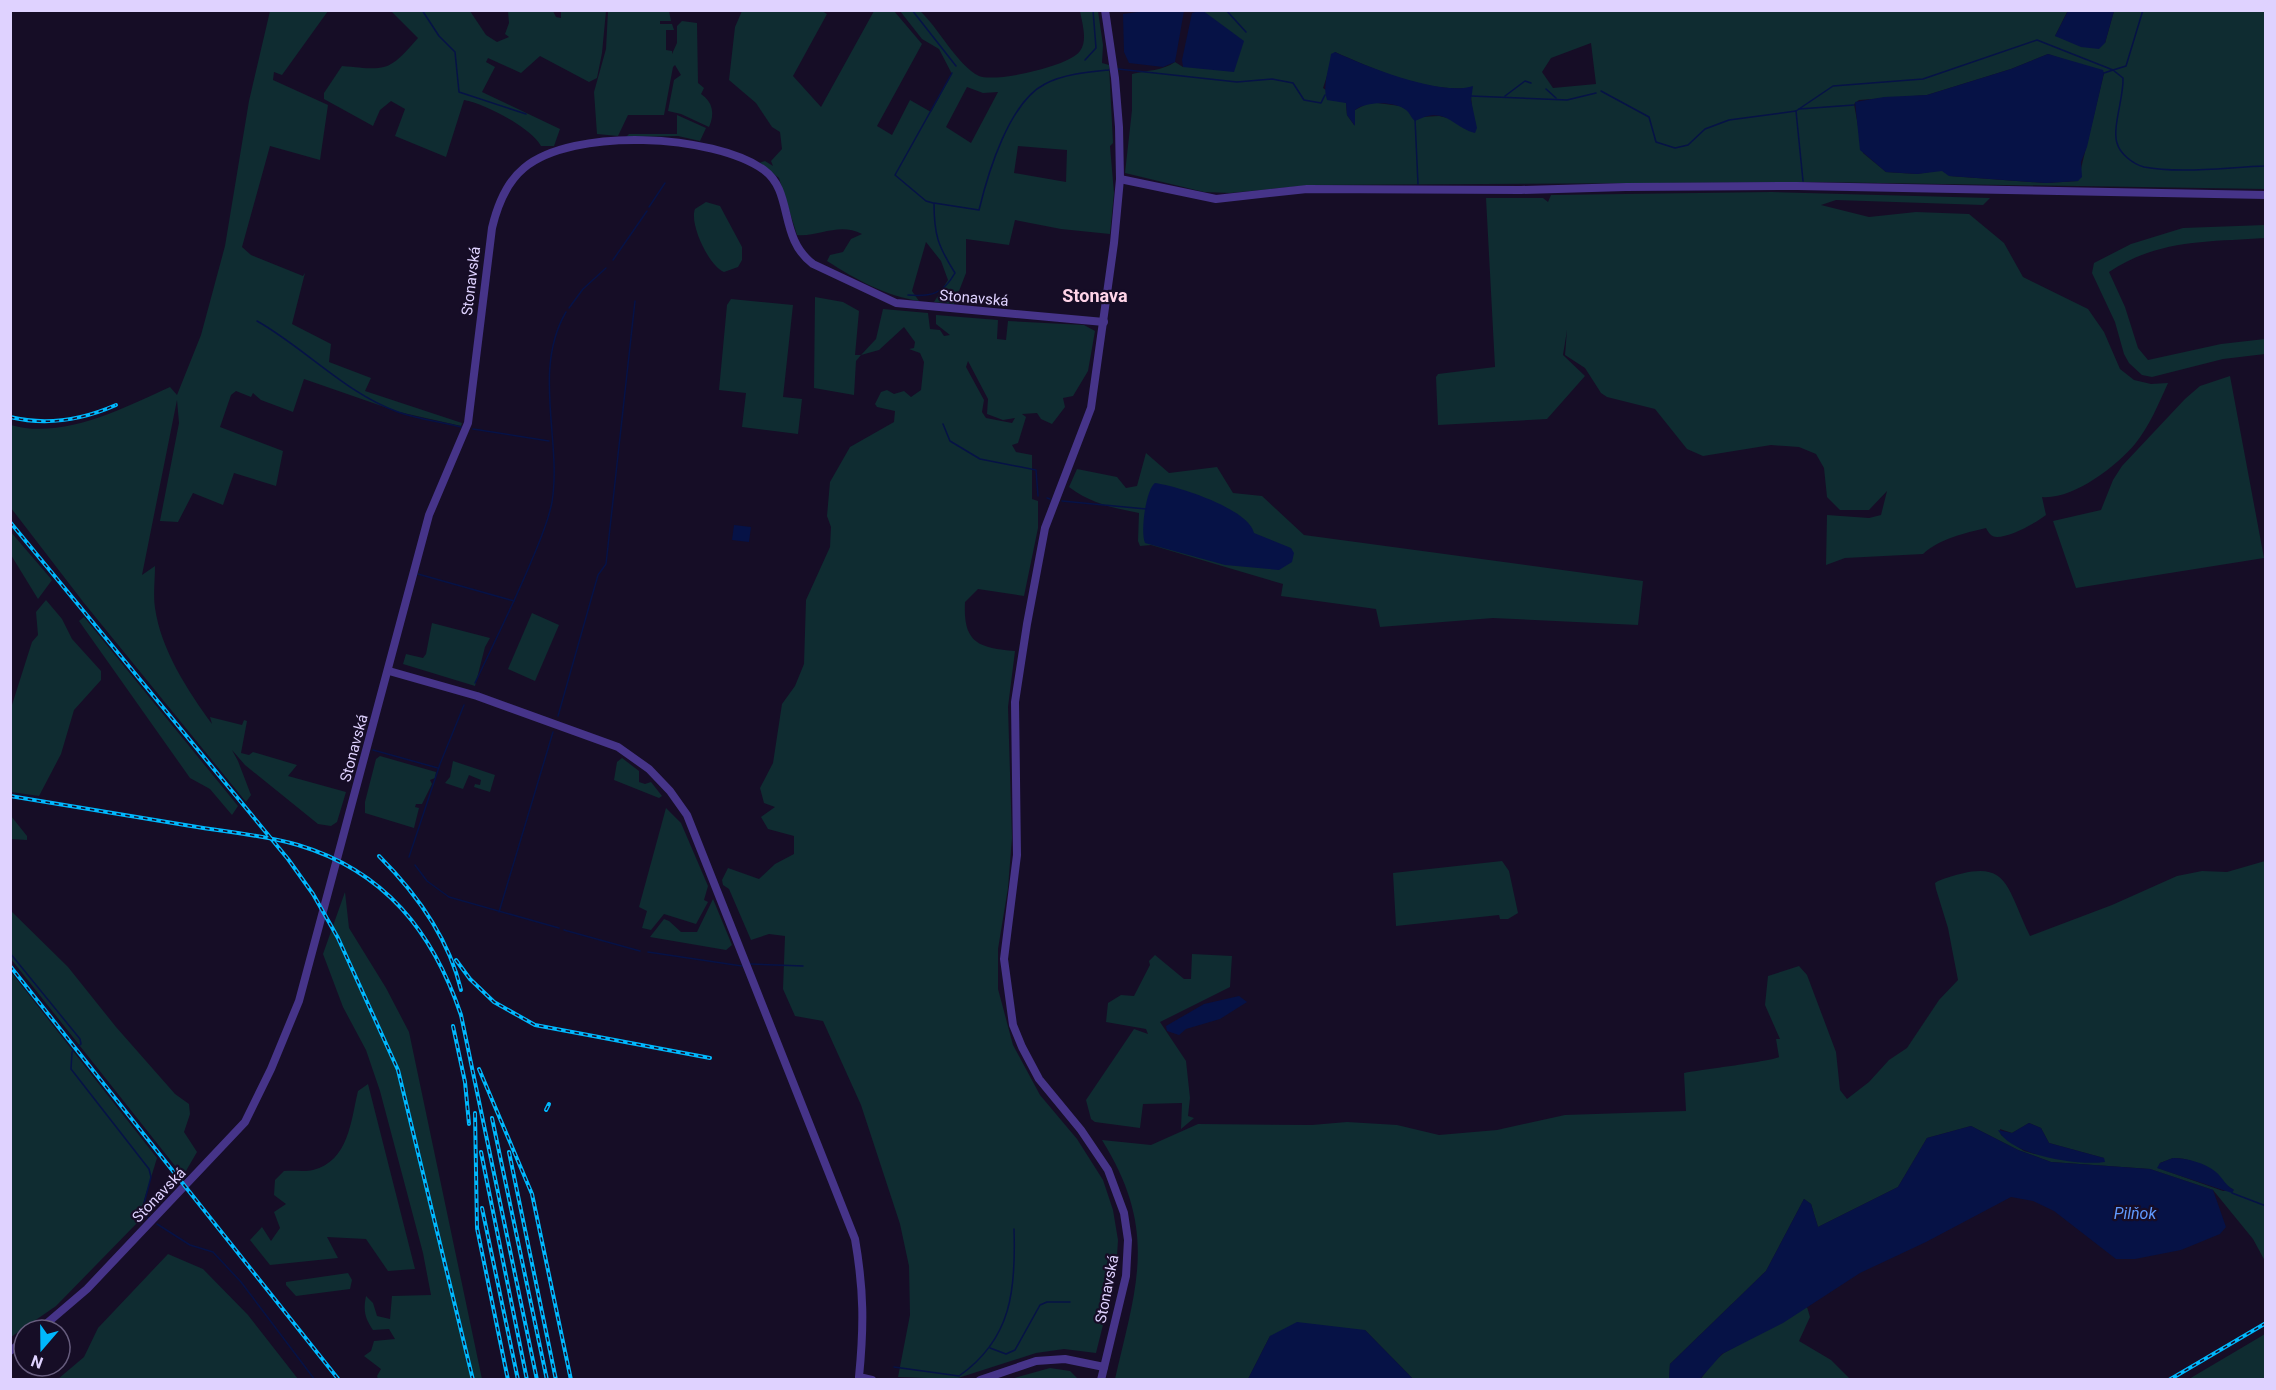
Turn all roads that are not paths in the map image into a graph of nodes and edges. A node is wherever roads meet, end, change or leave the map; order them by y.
1 (1105, 10) edge
2 (1120, 179) junction
3 (2265, 195) edge
4 (1104, 322) junction
5 (389, 671) junction
6 (55, 1318) edge
7 (1104, 1368) junction
8 (872, 1380) edge
9 (981, 1380) edge
10 (1101, 1380) edge

1 - 2 street, Stonavská
2 - 3 street
2 - 4 street, Stonavská
4 - 5 street, Stonavská
4 - 7 street, Stonavská
5 - 6 street, Stonavská
5 - 8 street
7 - 9 street
7 - 10 street, Stonavská

